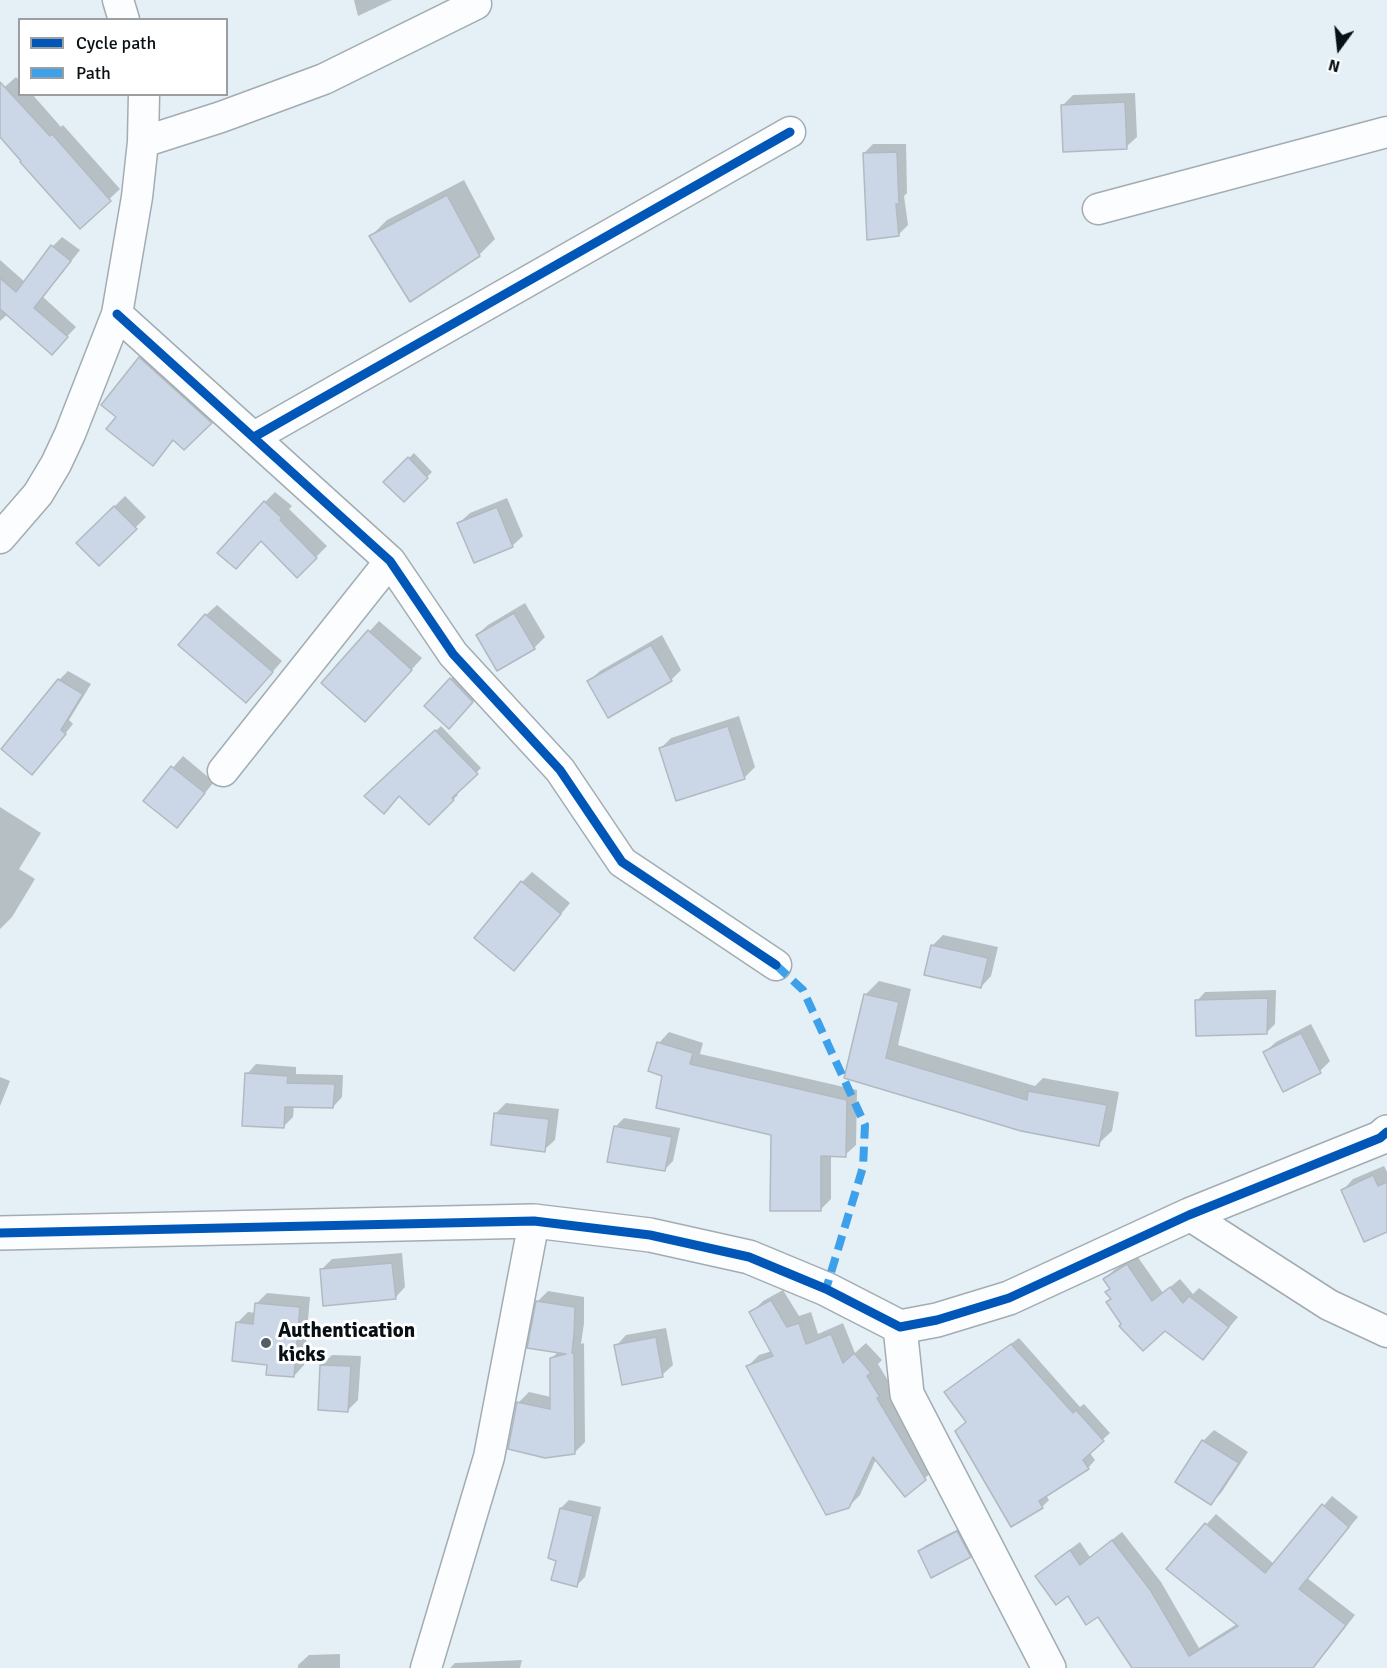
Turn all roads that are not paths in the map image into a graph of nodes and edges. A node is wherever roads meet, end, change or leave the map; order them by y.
1 (118, 0) edge
2 (476, 4) dead end
3 (123, 18) edge
4 (144, 96) edge
5 (790, 132) dead end
6 (1387, 132) edge
7 (143, 142) junction
8 (1098, 208) dead end
9 (117, 314) junction
10 (254, 437) junction
11 (0, 538) edge
12 (390, 561) junction
13 (222, 771) dead end
14 (776, 965) dead end
15 (1387, 1132) edge
16 (1190, 1215) junction
17 (534, 1221) junction
18 (0, 1233) edge
19 (900, 1327) junction
20 (1387, 1332) edge
21 (426, 1668) edge
22 (1049, 1668) edge

1 - 3 street
2 - 7 street
4 - 7 street
5 - 10 street
6 - 8 street
7 - 9 street
9 - 10 street
9 - 11 street
10 - 12 street
12 - 13 street
12 - 14 street
15 - 16 street
16 - 19 street
16 - 20 street
17 - 18 street
17 - 19 street
17 - 21 street
19 - 22 street

